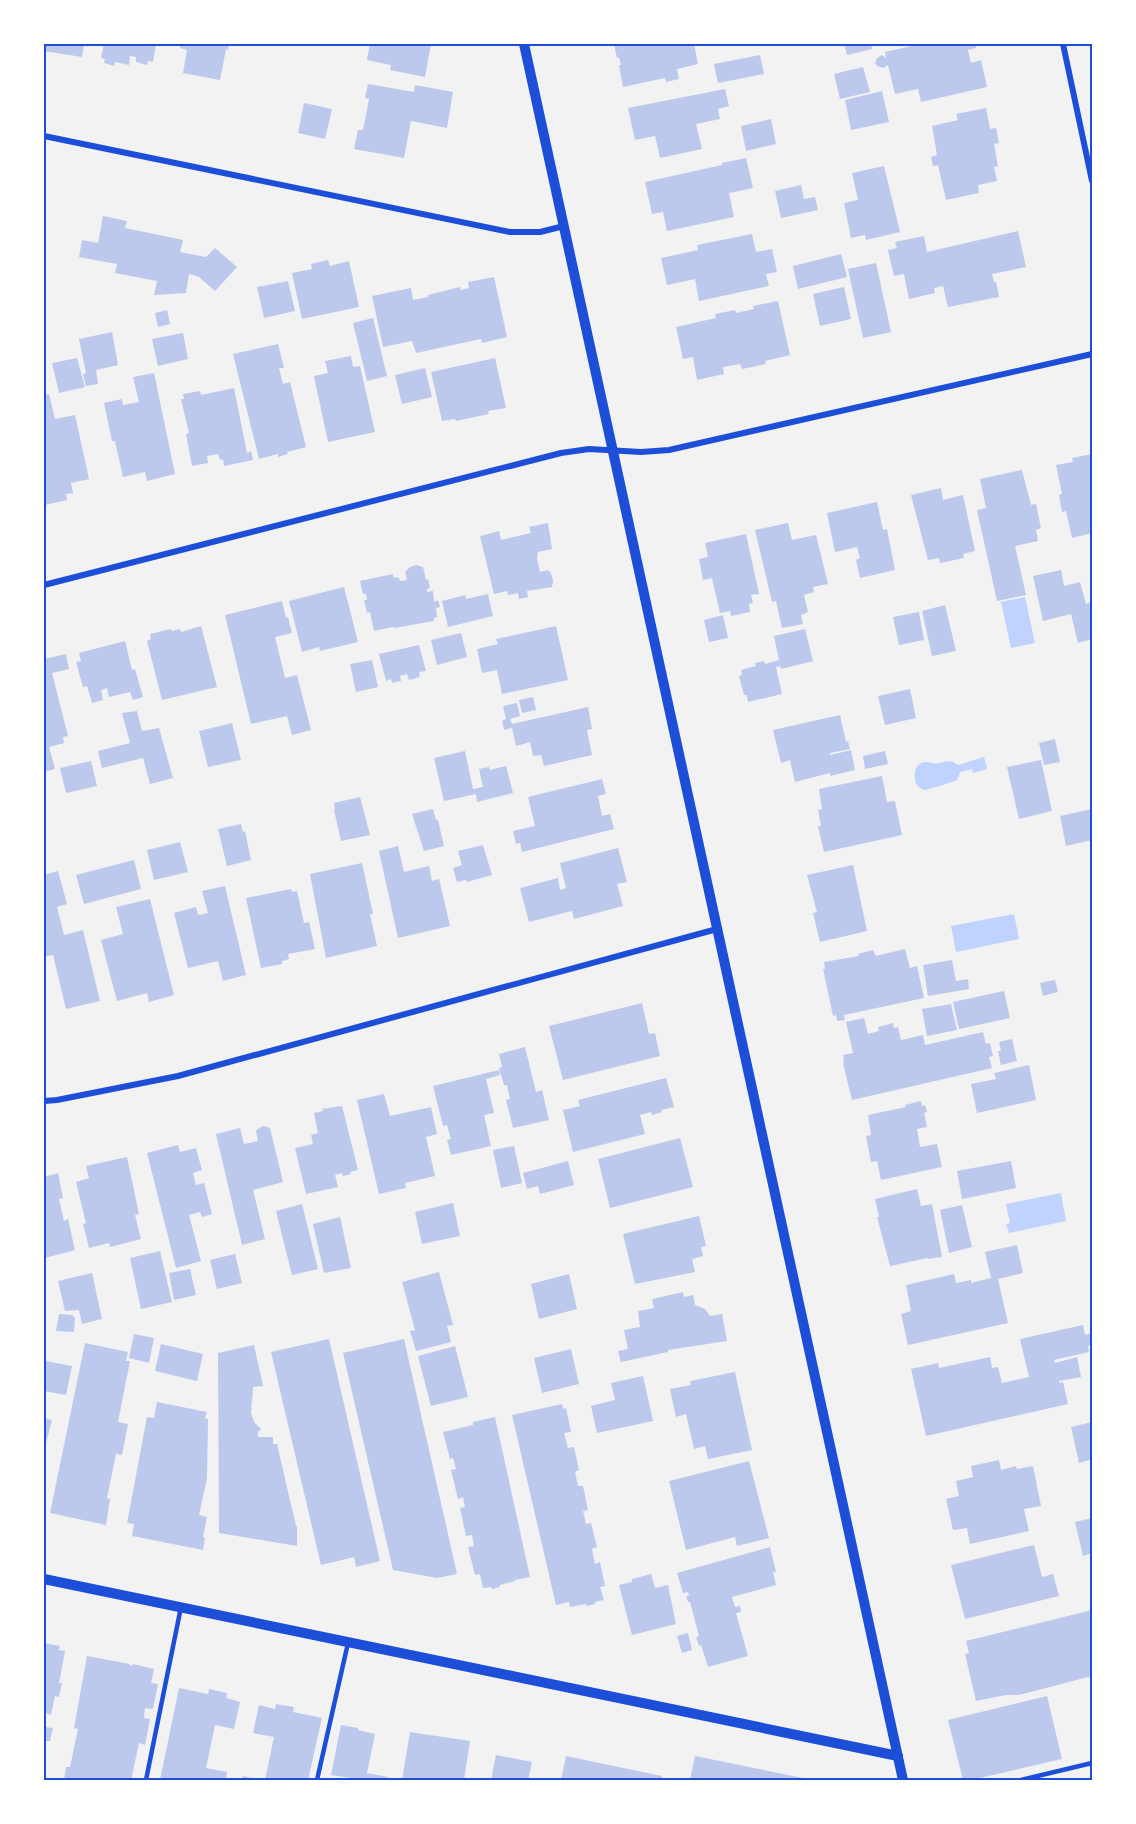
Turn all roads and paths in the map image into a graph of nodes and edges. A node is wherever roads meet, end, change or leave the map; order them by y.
1 (524, 44) edge
2 (1063, 44) edge
3 (44, 136) edge
4 (1092, 182) edge
5 (564, 226) junction
6 (1092, 354) edge
7 (612, 450) junction
8 (44, 585) edge
9 (717, 929) junction
10 (44, 1101) edge
11 (44, 1578) edge
12 (181, 1607) junction
13 (348, 1642) junction
14 (898, 1756) junction
15 (1092, 1763) edge
16 (146, 1780) edge
17 (317, 1780) edge
18 (903, 1780) edge
19 (1021, 1780) edge

1 - 5 street
2 - 4 street
3 - 5 street
5 - 7 street
6 - 7 street
7 - 8 street
7 - 9 street
9 - 10 street
9 - 14 street
11 - 12 street
12 - 13 street
12 - 16 lane
13 - 14 street
13 - 17 lane
14 - 18 street
15 - 19 lane

